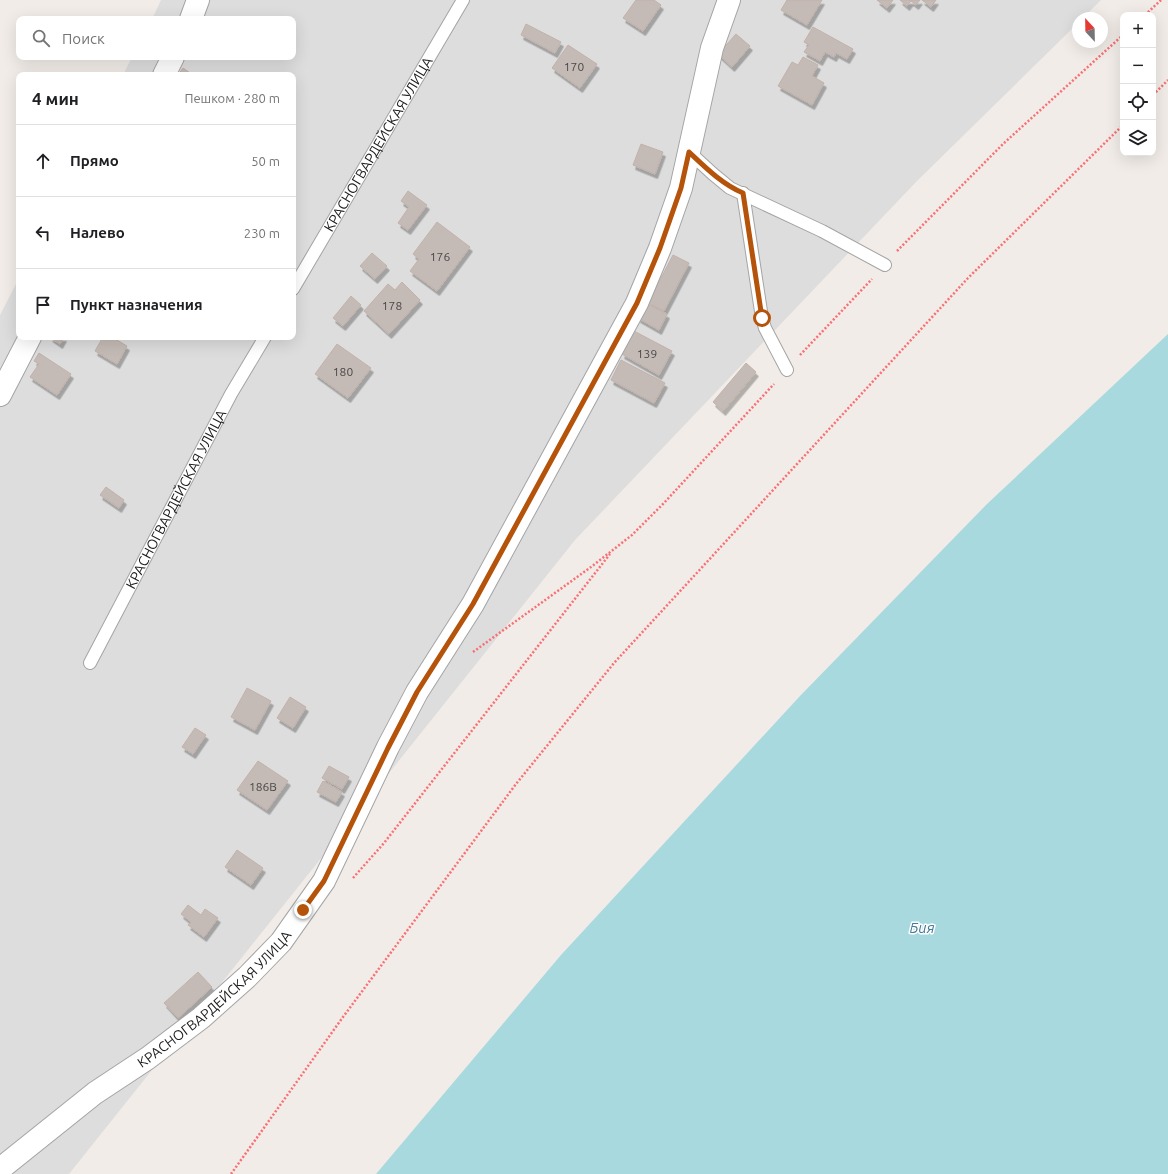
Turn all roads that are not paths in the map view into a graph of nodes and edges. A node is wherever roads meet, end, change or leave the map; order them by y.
1 (198, 0) edge
2 (463, 0) edge
3 (729, 0) edge
4 (192, 16) edge
5 (172, 60) edge
6 (166, 72) edge
7 (689, 152) junction
8 (743, 193) junction
9 (885, 265) dead end
10 (296, 284) edge
11 (28, 340) edge
12 (263, 340) edge
13 (787, 370) dead end
14 (0, 395) edge
15 (90, 663) dead end
16 (0, 1169) edge

1 - 4 street
2 - 10 lane, КРАСНОГВАРДЕЙСКАЯ УЛИЦА
3 - 7 street, КРАСНОГВАРДЕЙСКАЯ УЛИЦА
5 - 6 street
7 - 8 lane
7 - 16 street, КРАСНОГВАРДЕЙСКАЯ УЛИЦА
8 - 9 lane
8 - 13 lane
11 - 14 street
12 - 15 lane, КРАСНОГВАРДЕЙСКАЯ УЛИЦА

